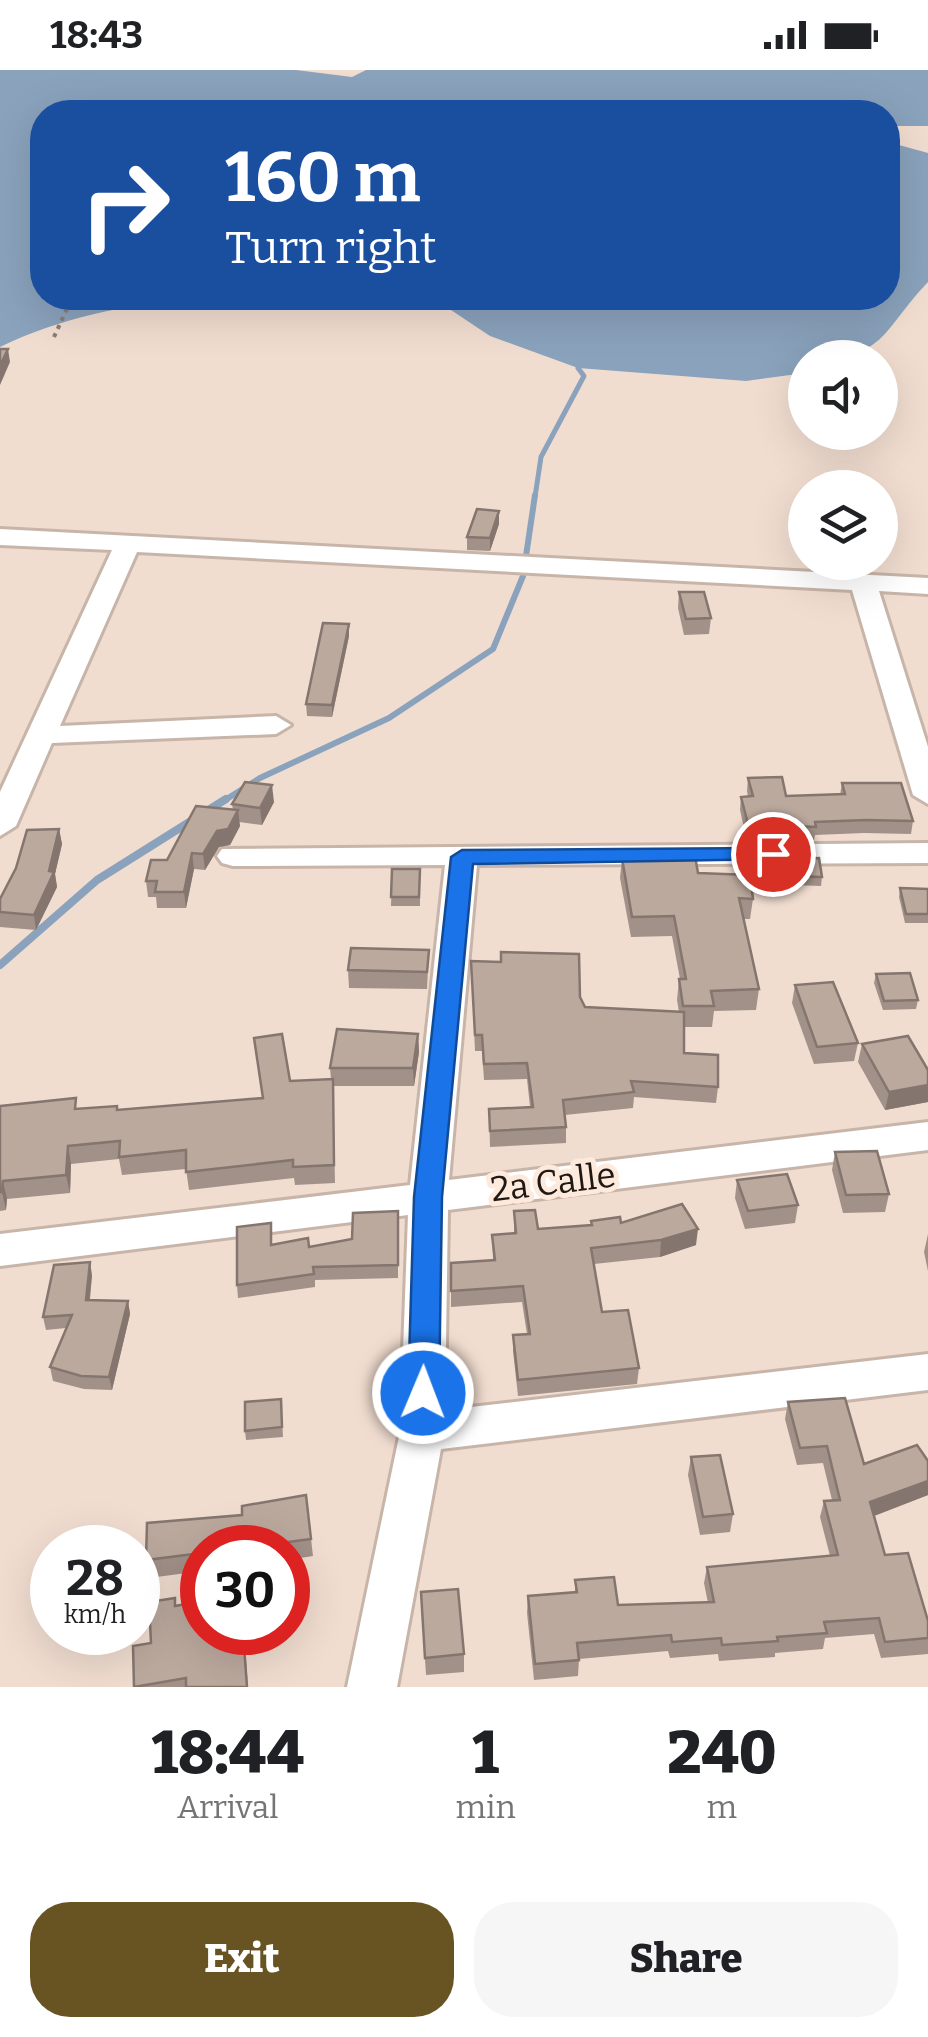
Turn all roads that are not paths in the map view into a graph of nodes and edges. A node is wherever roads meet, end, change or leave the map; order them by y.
1 (0, 538) edge
2 (126, 546) junction
3 (863, 582) junction
4 (928, 586) edge
5 (276, 725) dead end
6 (39, 741) junction
7 (0, 747) edge
8 (928, 795) edge
9 (0, 826) edge
10 (928, 853) edge
11 (234, 856) dead end
12 (462, 857) junction
13 (928, 1136) edge
14 (428, 1197) junction
15 (0, 1250) edge
16 (928, 1372) edge
17 (422, 1432) junction
18 (372, 1687) edge

1 - 2 street
2 - 3 street
2 - 6 street
3 - 4 street
3 - 8 street
5 - 6 street
6 - 7 street
6 - 9 street
10 - 12 street
11 - 12 street
12 - 14 street
13 - 14 street, 2a Calle
14 - 15 street, 2a Calle
14 - 17 street
16 - 17 street
17 - 18 street

